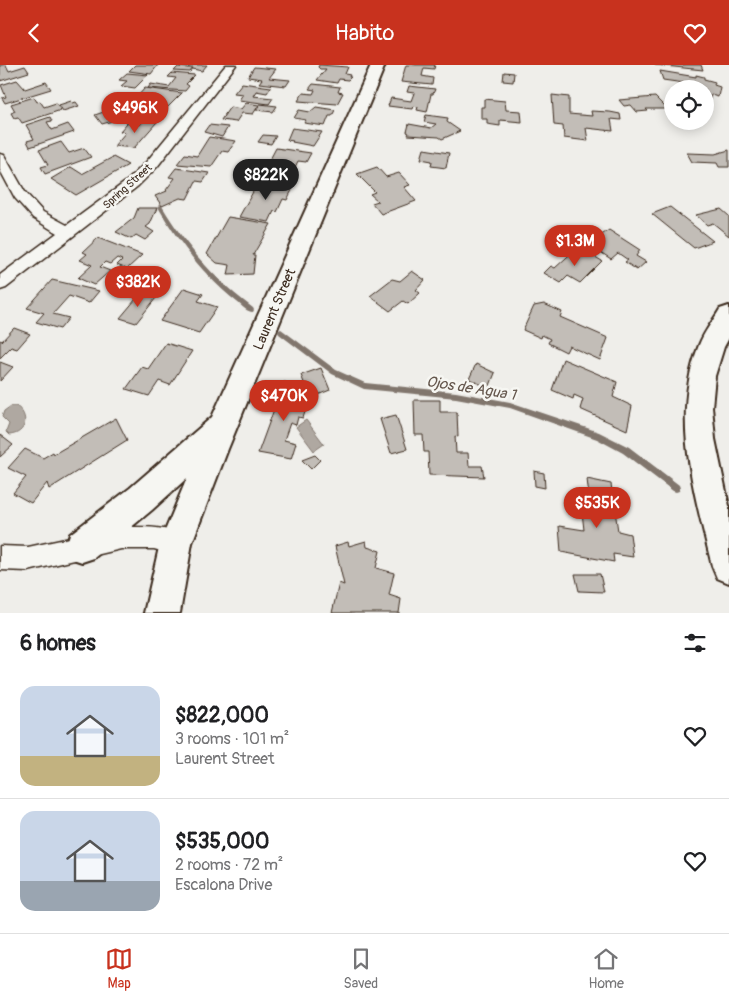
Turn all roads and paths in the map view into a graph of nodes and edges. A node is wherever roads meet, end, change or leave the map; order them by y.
1 (231, 65) edge
2 (378, 65) edge
3 (0, 158) edge
4 (69, 233) junction
5 (0, 284) edge
6 (729, 316) edge
7 (225, 423) junction
8 (176, 543) junction
9 (82, 546) junction
10 (0, 558) edge
11 (729, 566) edge
12 (162, 613) edge

1 - 4 street, Spring Street
2 - 7 street, Laurent Street
3 - 4 street
4 - 5 street, Spring Street
6 - 11 street
7 - 8 street, Laurent Street
7 - 9 street
8 - 9 street
8 - 12 street, Laurent Street
9 - 10 street

